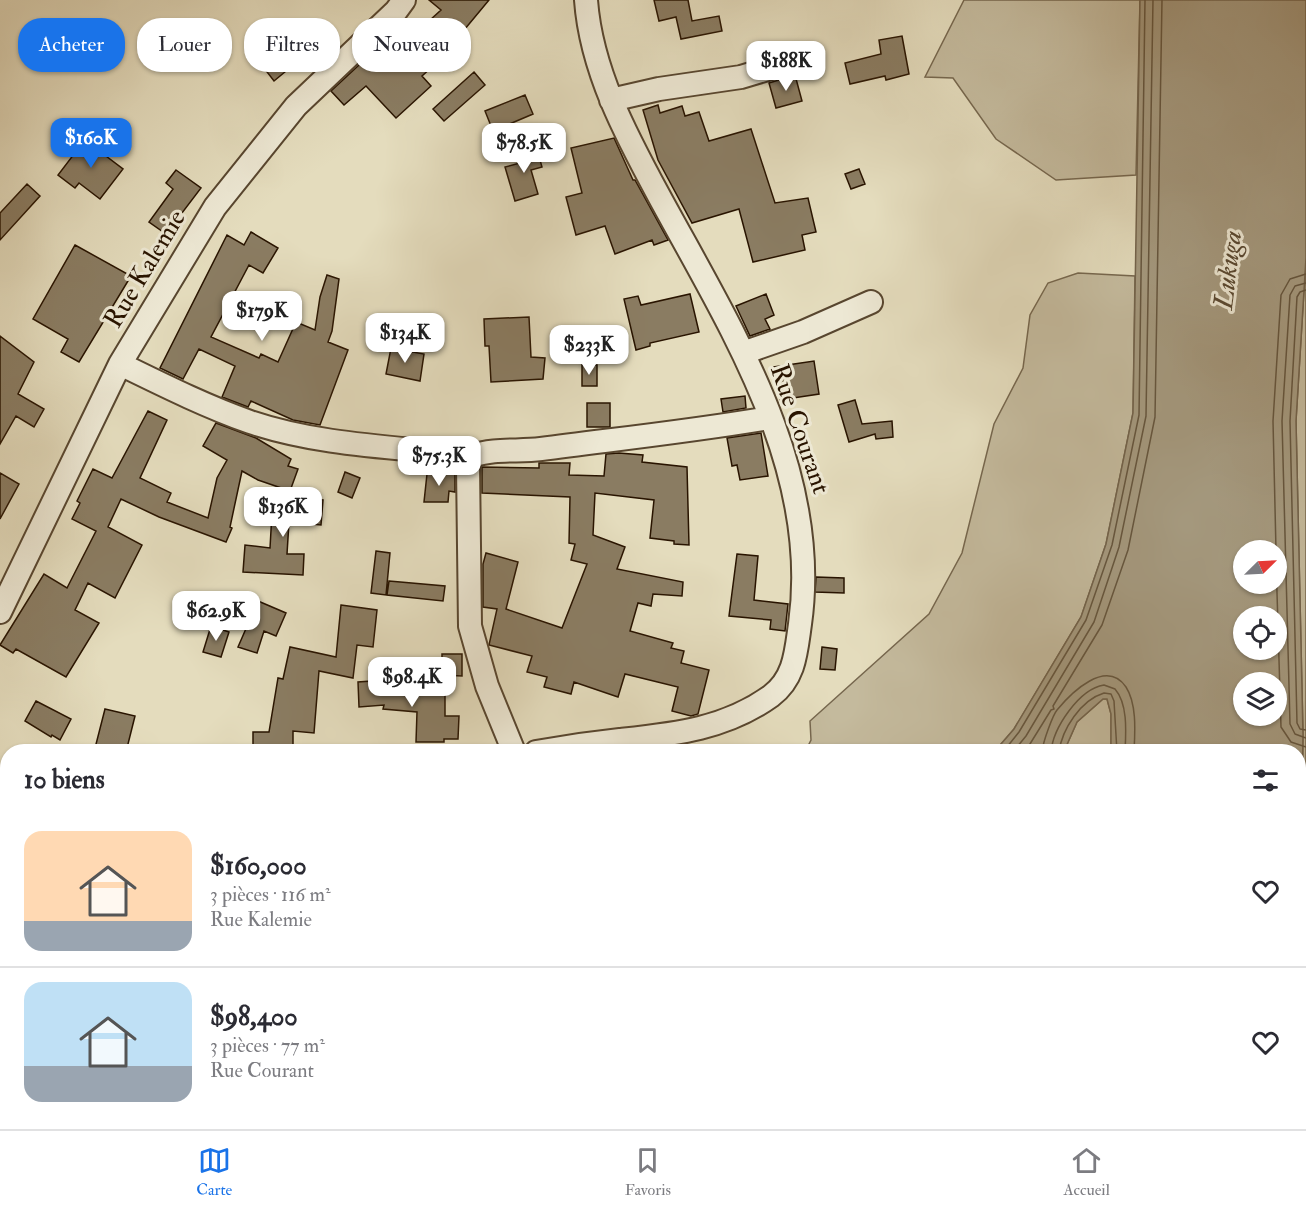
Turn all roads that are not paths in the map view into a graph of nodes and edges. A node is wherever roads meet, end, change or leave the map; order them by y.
1 (404, 0) edge
2 (586, 0) edge
3 (801, 59) dead end
4 (611, 99) junction
5 (871, 302) dead end
6 (743, 353) junction
7 (120, 364) junction
8 (769, 418) junction
9 (473, 456) junction
10 (0, 612) edge
11 (511, 744) edge
12 (599, 744) edge

1 - 7 street, Rue Kalemie
2 - 4 street, Rue Courant
3 - 4 street
4 - 6 street, Rue Courant
5 - 6 street
6 - 8 street, Rue Courant
7 - 9 street
7 - 10 street, Rue Kalemie
8 - 9 street
8 - 12 street, Rue Courant
9 - 11 street

